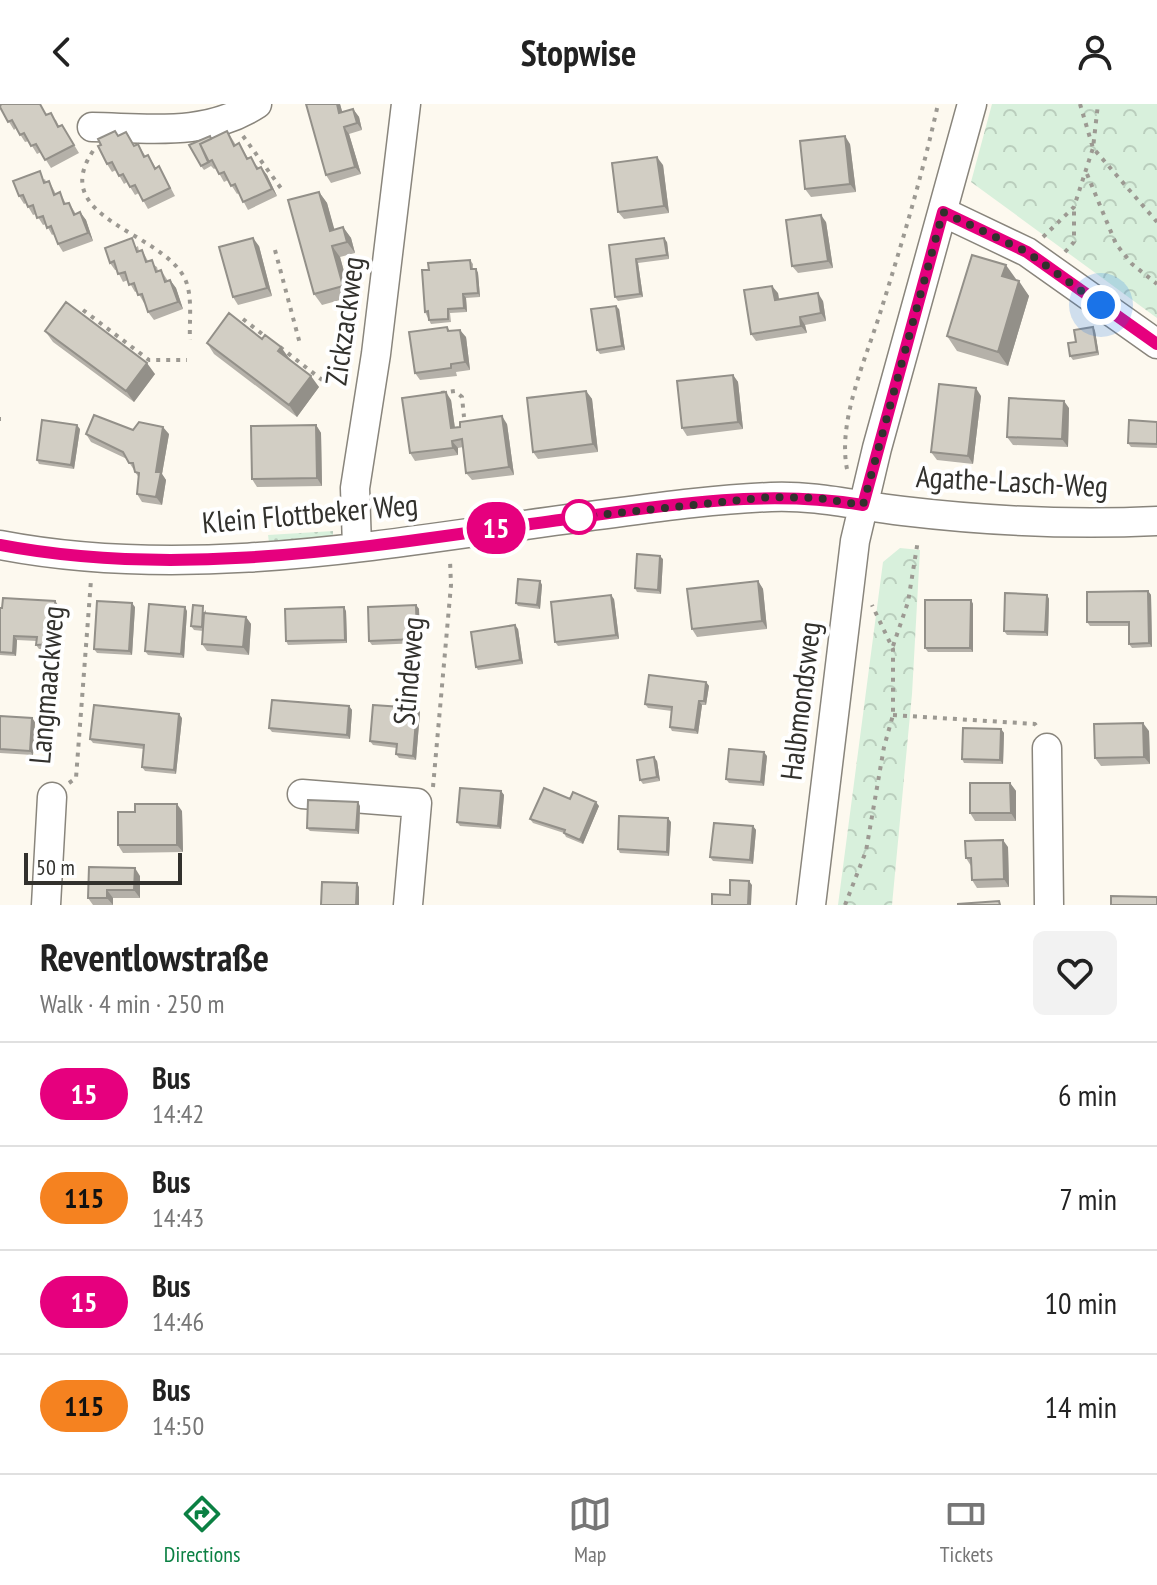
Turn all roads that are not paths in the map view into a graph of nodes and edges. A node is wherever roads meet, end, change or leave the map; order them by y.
1 (257, 104) edge
2 (406, 104) edge
3 (972, 104) edge
4 (103, 127) road end
5 (943, 212) junction
6 (1157, 344) edge
7 (863, 505) junction
8 (1157, 521) edge
9 (0, 545) edge
10 (357, 546) junction
11 (1047, 748) road end
12 (302, 794) dead end
13 (52, 797) road end
14 (46, 905) edge
15 (408, 905) edge
16 (811, 905) edge
17 (1049, 905) edge

1 - 4 street
2 - 10 street, Zickzackweg
3 - 5 street, Halbmondsweg
5 - 6 street
5 - 7 street, Halbmondsweg
7 - 8 street, Agathe-Lasch-Weg
7 - 10 street, Klein Flottbeker Weg
7 - 16 street, Halbmondsweg
9 - 10 street, Klein Flottbeker Weg
11 - 17 street
12 - 15 street
13 - 14 street, Langmaackweg

